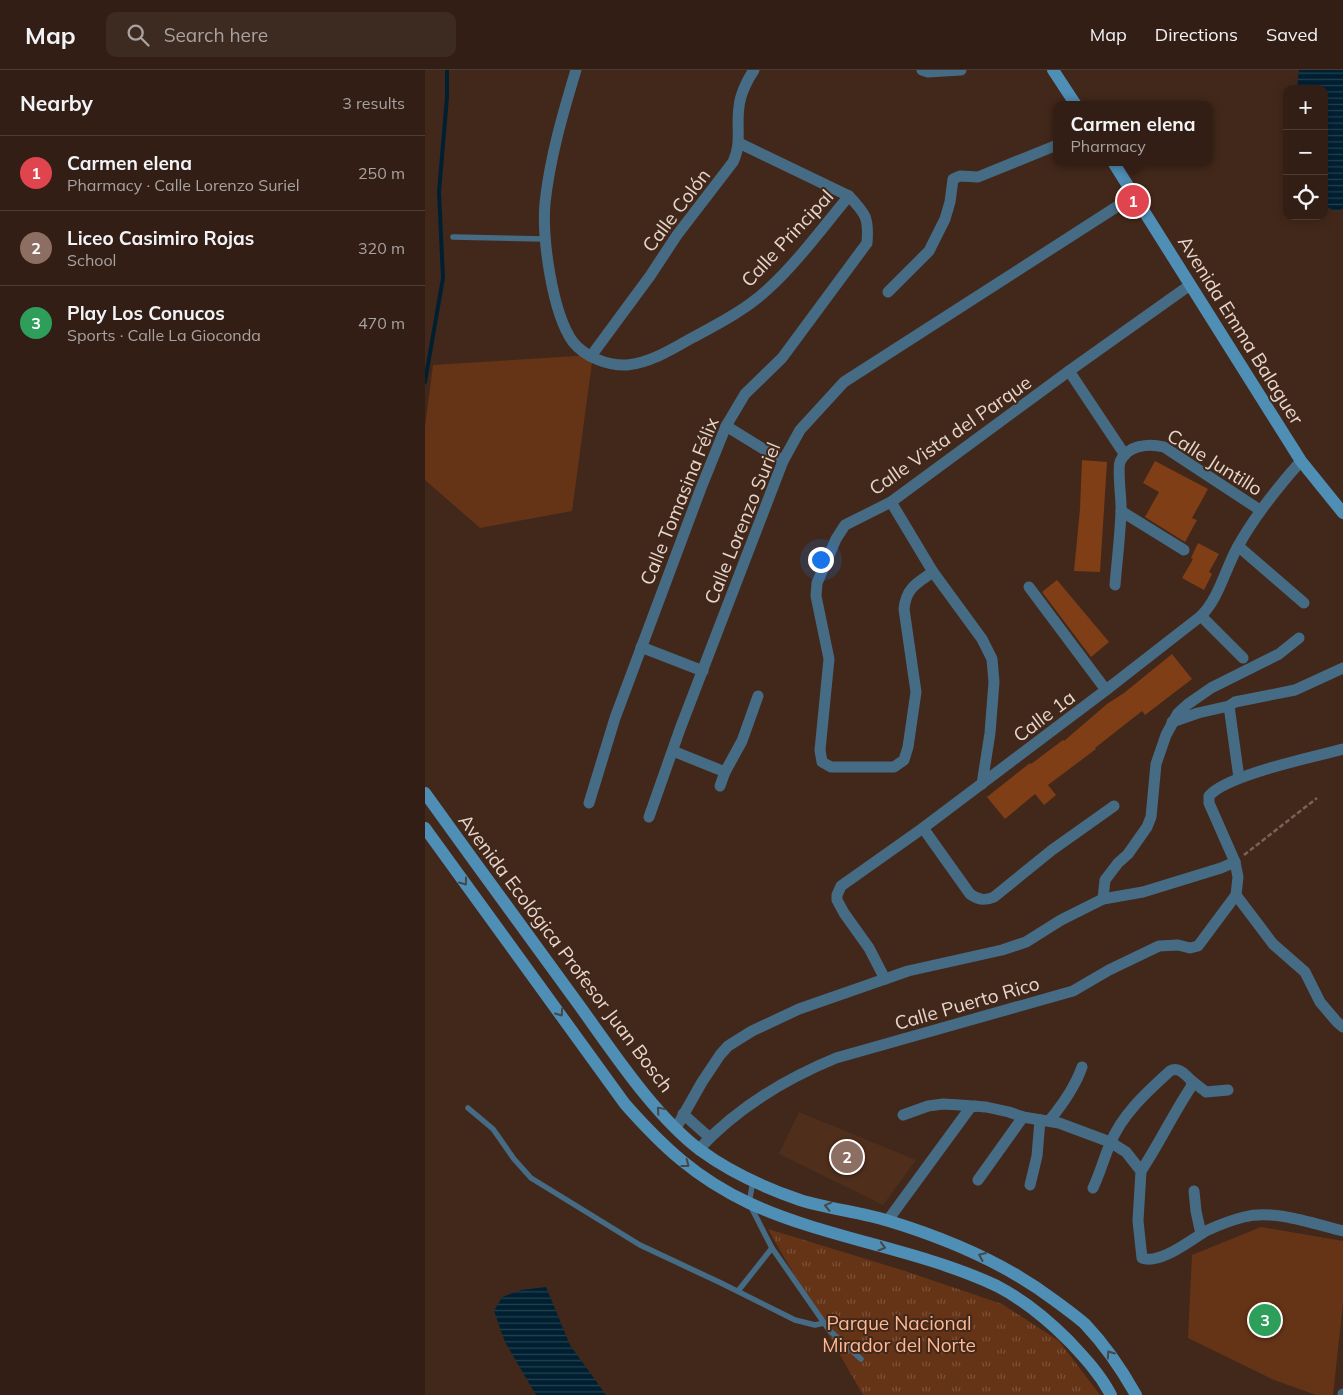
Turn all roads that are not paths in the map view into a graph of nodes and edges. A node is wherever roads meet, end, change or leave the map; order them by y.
1 (576, 70) edge
2 (754, 70) edge
3 (922, 70) edge
4 (961, 70) edge
5 (1053, 70) edge
6 (1073, 101) edge
7 (739, 143) junction
8 (1053, 147) edge
9 (1116, 166) edge
10 (1135, 195) junction
11 (849, 196) junction
12 (453, 238) dead end
13 (544, 239) junction
14 (1190, 285) junction
15 (888, 292) dead end
16 (591, 356) junction
17 (1069, 371) junction
18 (726, 426) junction
19 (1125, 455) junction
20 (783, 460) junction
21 (1301, 461) junction
22 (891, 502) junction
23 (1260, 510) junction
24 (1121, 511) junction
25 (1343, 514) edge
26 (1238, 546) junction
27 (1184, 550) dead end
28 (933, 572) junction
29 (1115, 586) dead end
30 (1029, 587) dead end
31 (1304, 604) dead end
32 (1201, 616) junction
33 (1299, 638) dead end
34 (641, 647) junction
35 (1243, 658) dead end
36 (1343, 668) edge
37 (703, 671) junction
38 (1106, 690) junction
39 (758, 696) dead end
40 (1229, 706) junction
41 (1172, 722) junction
42 (1343, 749) edge
43 (673, 751) junction
44 (725, 772) junction
45 (1239, 778) junction
46 (982, 784) junction
47 (720, 786) dead end
48 (425, 793) edge
49 (589, 802) dead end
50 (1114, 806) dead end
51 (649, 817) dead end
52 (425, 828) edge
53 (923, 828) junction
54 (466, 850) junction
55 (448, 861) junction
56 (1235, 862) junction
57 (1236, 895) junction
58 (1103, 899) junction
59 (885, 979) junction
60 (1343, 1027) edge
61 (1082, 1067) dead end
62 (1192, 1081) junction
63 (1228, 1090) dead end
64 (975, 1106) junction
65 (468, 1108) dead end
66 (683, 1114) junction
67 (903, 1115) dead end
68 (1023, 1118) junction
69 (1045, 1120) junction
70 (676, 1128) junction
71 (709, 1137) junction
72 (1110, 1142) junction
73 (699, 1149) junction
74 (1141, 1171) junction
75 (978, 1180) dead end
76 (753, 1181) junction
77 (1030, 1185) dead end
78 (1093, 1188) dead end
79 (1194, 1191) dead end
80 (749, 1203) junction
81 (888, 1220) junction
82 (1343, 1231) edge
83 (1201, 1234) junction
84 (772, 1248) junction
85 (738, 1291) junction
86 (824, 1323) junction
87 (861, 1359) dead end
88 (1111, 1395) edge
89 (1136, 1395) edge

1 - 13 street, Calle Principal
2 - 7 street, Calle Colón
3 - 4 street
5 - 6 street
7 - 11 street, Calle Tomasina Félix
7 - 16 street, Calle Colón
8 - 15 street
9 - 10 street, Avenida Emma Balaguer
10 - 14 street, Avenida Emma Balaguer
10 - 20 street, Calle Lorenzo Suriel
11 - 16 street, Calle Principal
11 - 18 street, Calle Tomasina Félix
12 - 13 lane
13 - 16 street, Calle Principal
14 - 17 street, Calle Vista del Parque
14 - 21 street, Avenida Emma Balaguer
17 - 19 street
17 - 22 street, Calle Vista del Parque
18 - 20 street
18 - 34 street, Calle Tomasina Félix
19 - 23 street, Calle Juntillo
19 - 24 street
20 - 37 street, Calle Lorenzo Suriel
21 - 23 street, Calle 1a
21 - 25 street, Avenida Emma Balaguer
22 - 28 street
22 - 28 street, Calle Vista del Parque
23 - 26 street, Calle 1a
24 - 27 street
24 - 29 street
26 - 31 street
26 - 32 street, Calle 1a
28 - 46 street
30 - 38 street
32 - 35 street
32 - 38 street, Calle 1a
33 - 41 street
34 - 37 street
34 - 49 street, Calle Tomasina Félix
36 - 40 street
37 - 43 street, Calle Lorenzo Suriel
38 - 46 street, Calle 1a
39 - 44 street
40 - 41 street
40 - 45 street
41 - 58 street
42 - 45 street
43 - 44 street
43 - 51 street, Calle Lorenzo Suriel
44 - 47 street
45 - 56 street
46 - 53 street, Calle 1a
48 - 54 street, Avenida Ecológica Profesor Juan Bosch
50 - 53 street
52 - 55 street, Avenida Ecológica Profesor Juan Bosch
53 - 59 street, Calle 1a
54 - 55 street
70 -> 54 street, Avenida Ecológica Profesor Juan Bosch
55 -> 80 street, Avenida Ecológica Profesor Juan Bosch
56 - 57 street
56 - 58 street
57 - 60 street
57 - 71 street, Calle Puerto Rico
58 - 59 street
59 - 66 street
61 - 69 street
62 - 63 street
62 - 72 street
62 - 74 street
64 - 67 street
64 - 68 street
64 - 81 street
65 - 85 lane
66 - 70 street
66 - 71 street
68 - 69 street
68 - 75 street
69 - 72 street
69 - 77 street
70 - 73 street, Avenida Ecológica Profesor Juan Bosch
71 - 73 street, Calle Puerto Rico
72 - 74 street
72 - 78 street
73 - 76 street, Avenida Ecológica Profesor Juan Bosch
74 - 83 street
76 - 80 lane
81 -> 76 street, Avenida Ecológica Profesor Juan Bosch
79 - 83 street
80 - 84 lane
80 -> 88 street, Avenida Ecológica Profesor Juan Bosch
89 -> 81 street, Avenida Ecológica Profesor Juan Bosch
82 - 83 street
84 - 85 lane
84 - 86 lane
85 - 86 lane
86 - 87 lane

